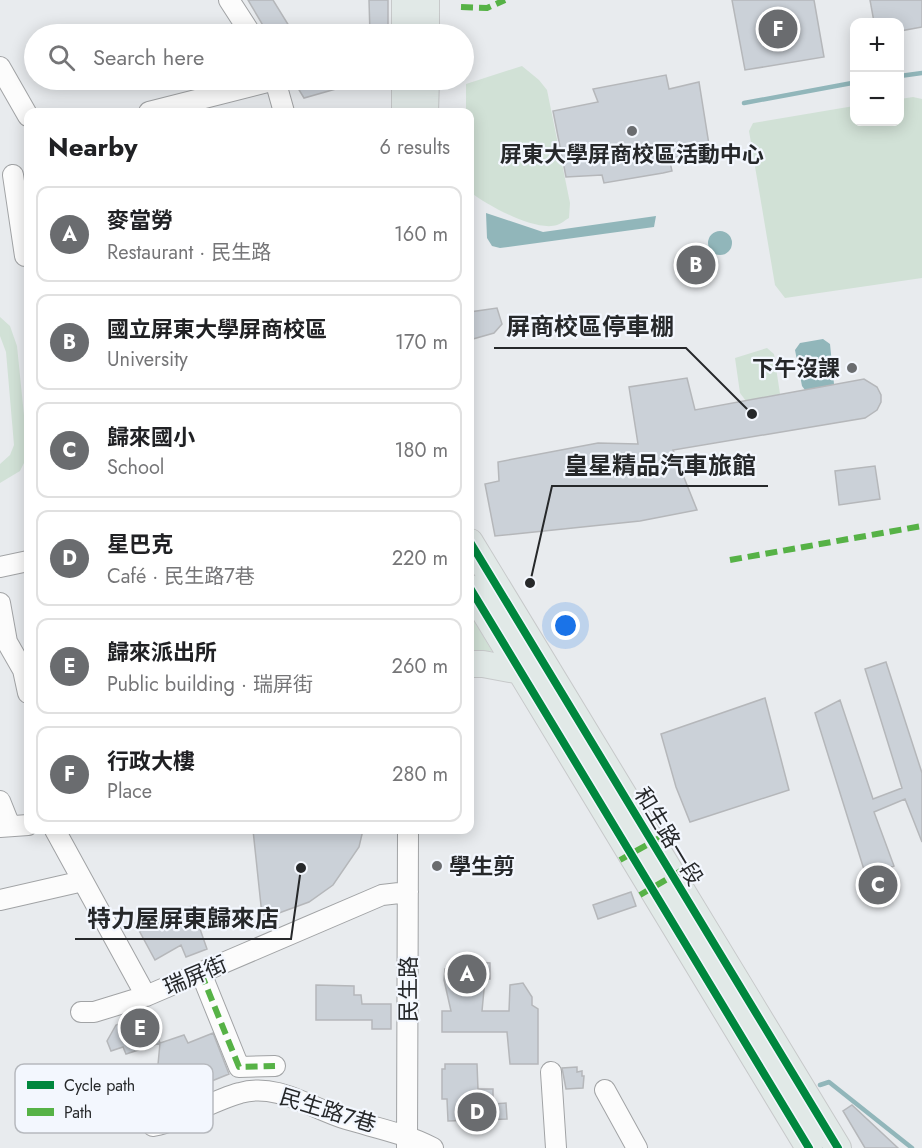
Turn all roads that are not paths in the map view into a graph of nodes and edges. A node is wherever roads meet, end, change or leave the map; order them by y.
1 (229, 0) edge
2 (405, 0) edge
3 (426, 0) edge
4 (245, 24) edge
5 (405, 24) edge
6 (426, 24) edge
7 (0, 67) edge
8 (236, 90) edge
9 (278, 90) edge
10 (405, 90) edge
11 (426, 90) edge
12 (165, 108) edge
13 (283, 108) edge
14 (405, 108) edge
15 (425, 108) edge
16 (24, 109) edge
17 (14, 174) edge
18 (24, 249) edge
19 (474, 549) edge
20 (24, 562) edge
21 (0, 567) edge
22 (474, 595) edge
23 (0, 603) edge
24 (474, 664) edge
25 (521, 671) junction
26 (24, 675) edge
27 (0, 801) edge
28 (13, 826) edge
29 (57, 834) edge
30 (408, 834) edge
31 (83, 881) junction
32 (408, 892) junction
33 (0, 900) edge
34 (201, 973) junction
35 (146, 996) junction
36 (81, 1012) dead end
37 (275, 1066) dead end
38 (551, 1072) dead end
39 (605, 1090) dead end
40 (213, 1104) edge
41 (407, 1141) edge
42 (433, 1148) edge
43 (556, 1148) edge
44 (637, 1148) edge
45 (809, 1148) edge
46 (838, 1148) edge

1 - 4 street
2 - 5 main road
3 - 6 main road
7 - 16 street
8 - 12 street
9 - 13 street
10 - 14 main road
11 - 15 main road
17 - 18 street
19 - 46 main road, 和生路一段
20 - 21 street
22 - 25 main road, 和生路一段
23 - 26 street
24 - 25 main road
25 - 45 main road, 和生路一段
27 - 28 street
29 - 31 street
30 - 32 street, 民生路
31 - 33 street
31 - 35 street
32 - 34 street, 瑞屏街
32 - 41 street, 民生路
34 - 35 street, 瑞屏街
34 - 37 street
35 - 36 street, 瑞屏街
38 - 43 street
39 - 44 street
40 - 41 street, 民生路7巷
41 - 42 street, 民生路7巷

